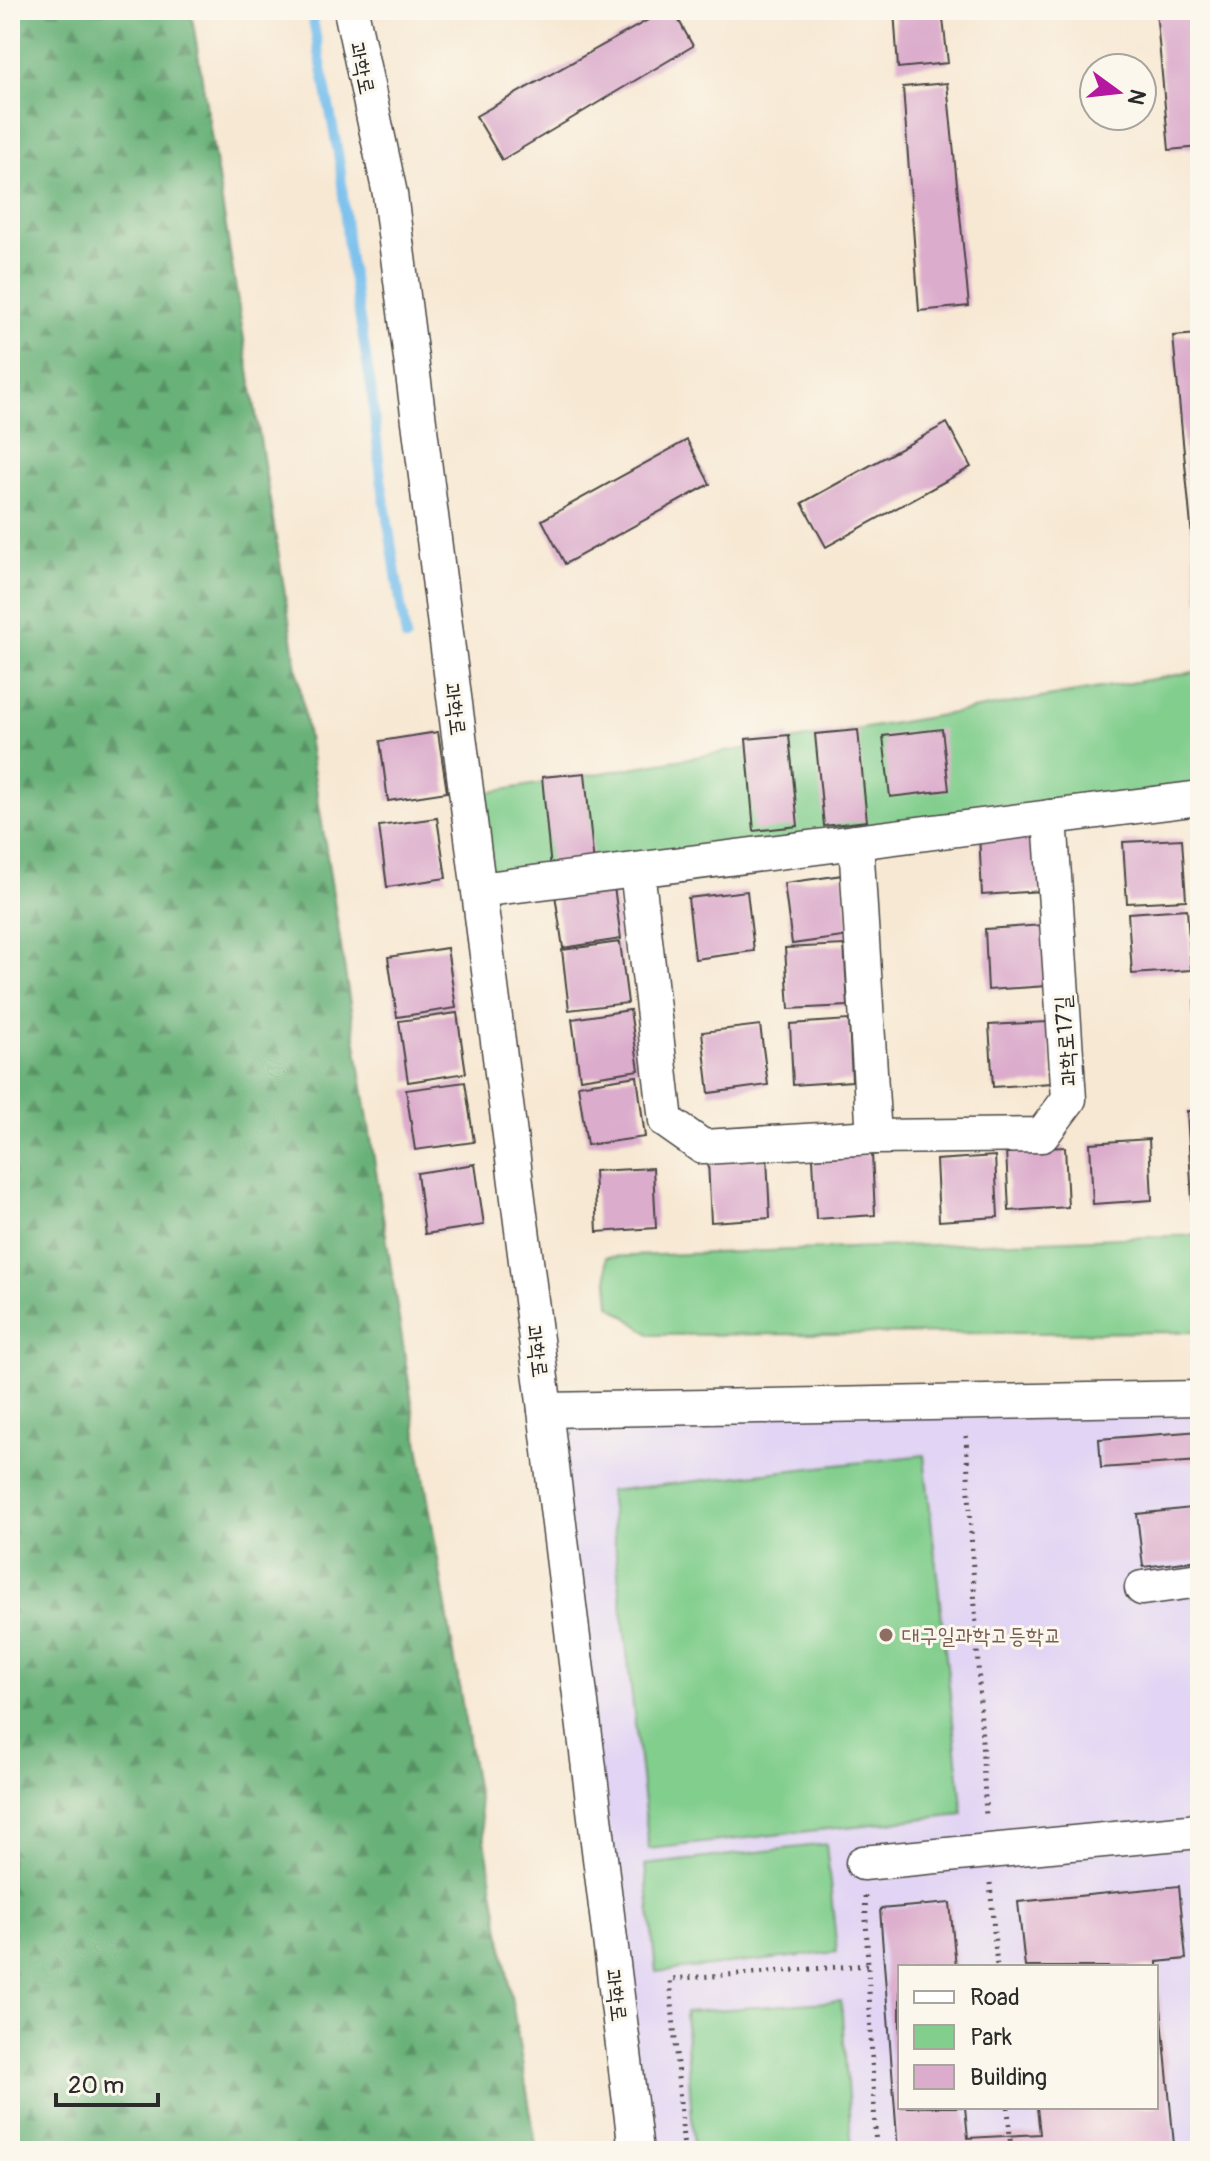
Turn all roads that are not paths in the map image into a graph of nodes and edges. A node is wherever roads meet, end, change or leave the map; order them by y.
1 (351, 10) edge
2 (1200, 798) edge
3 (1050, 817) junction
4 (856, 842) junction
5 (637, 870) junction
6 (479, 890) junction
7 (874, 1137) junction
8 (1200, 1398) edge
9 (545, 1410) junction
10 (1200, 1580) edge
11 (1142, 1588) dead end
12 (1200, 1830) edge
13 (1200, 1848) edge
14 (863, 1863) road end
15 (636, 2151) edge

1 - 6 street, 과학로
2 - 3 street
3 - 4 street
3 - 7 street, 과학로17길
4 - 5 street
4 - 7 street
5 - 6 street
5 - 7 street, 과학로17길
6 - 9 street, 과학로
8 - 9 street, 과학로
9 - 15 street, 과학로
10 - 11 street
12 - 13 street
12 - 14 street

